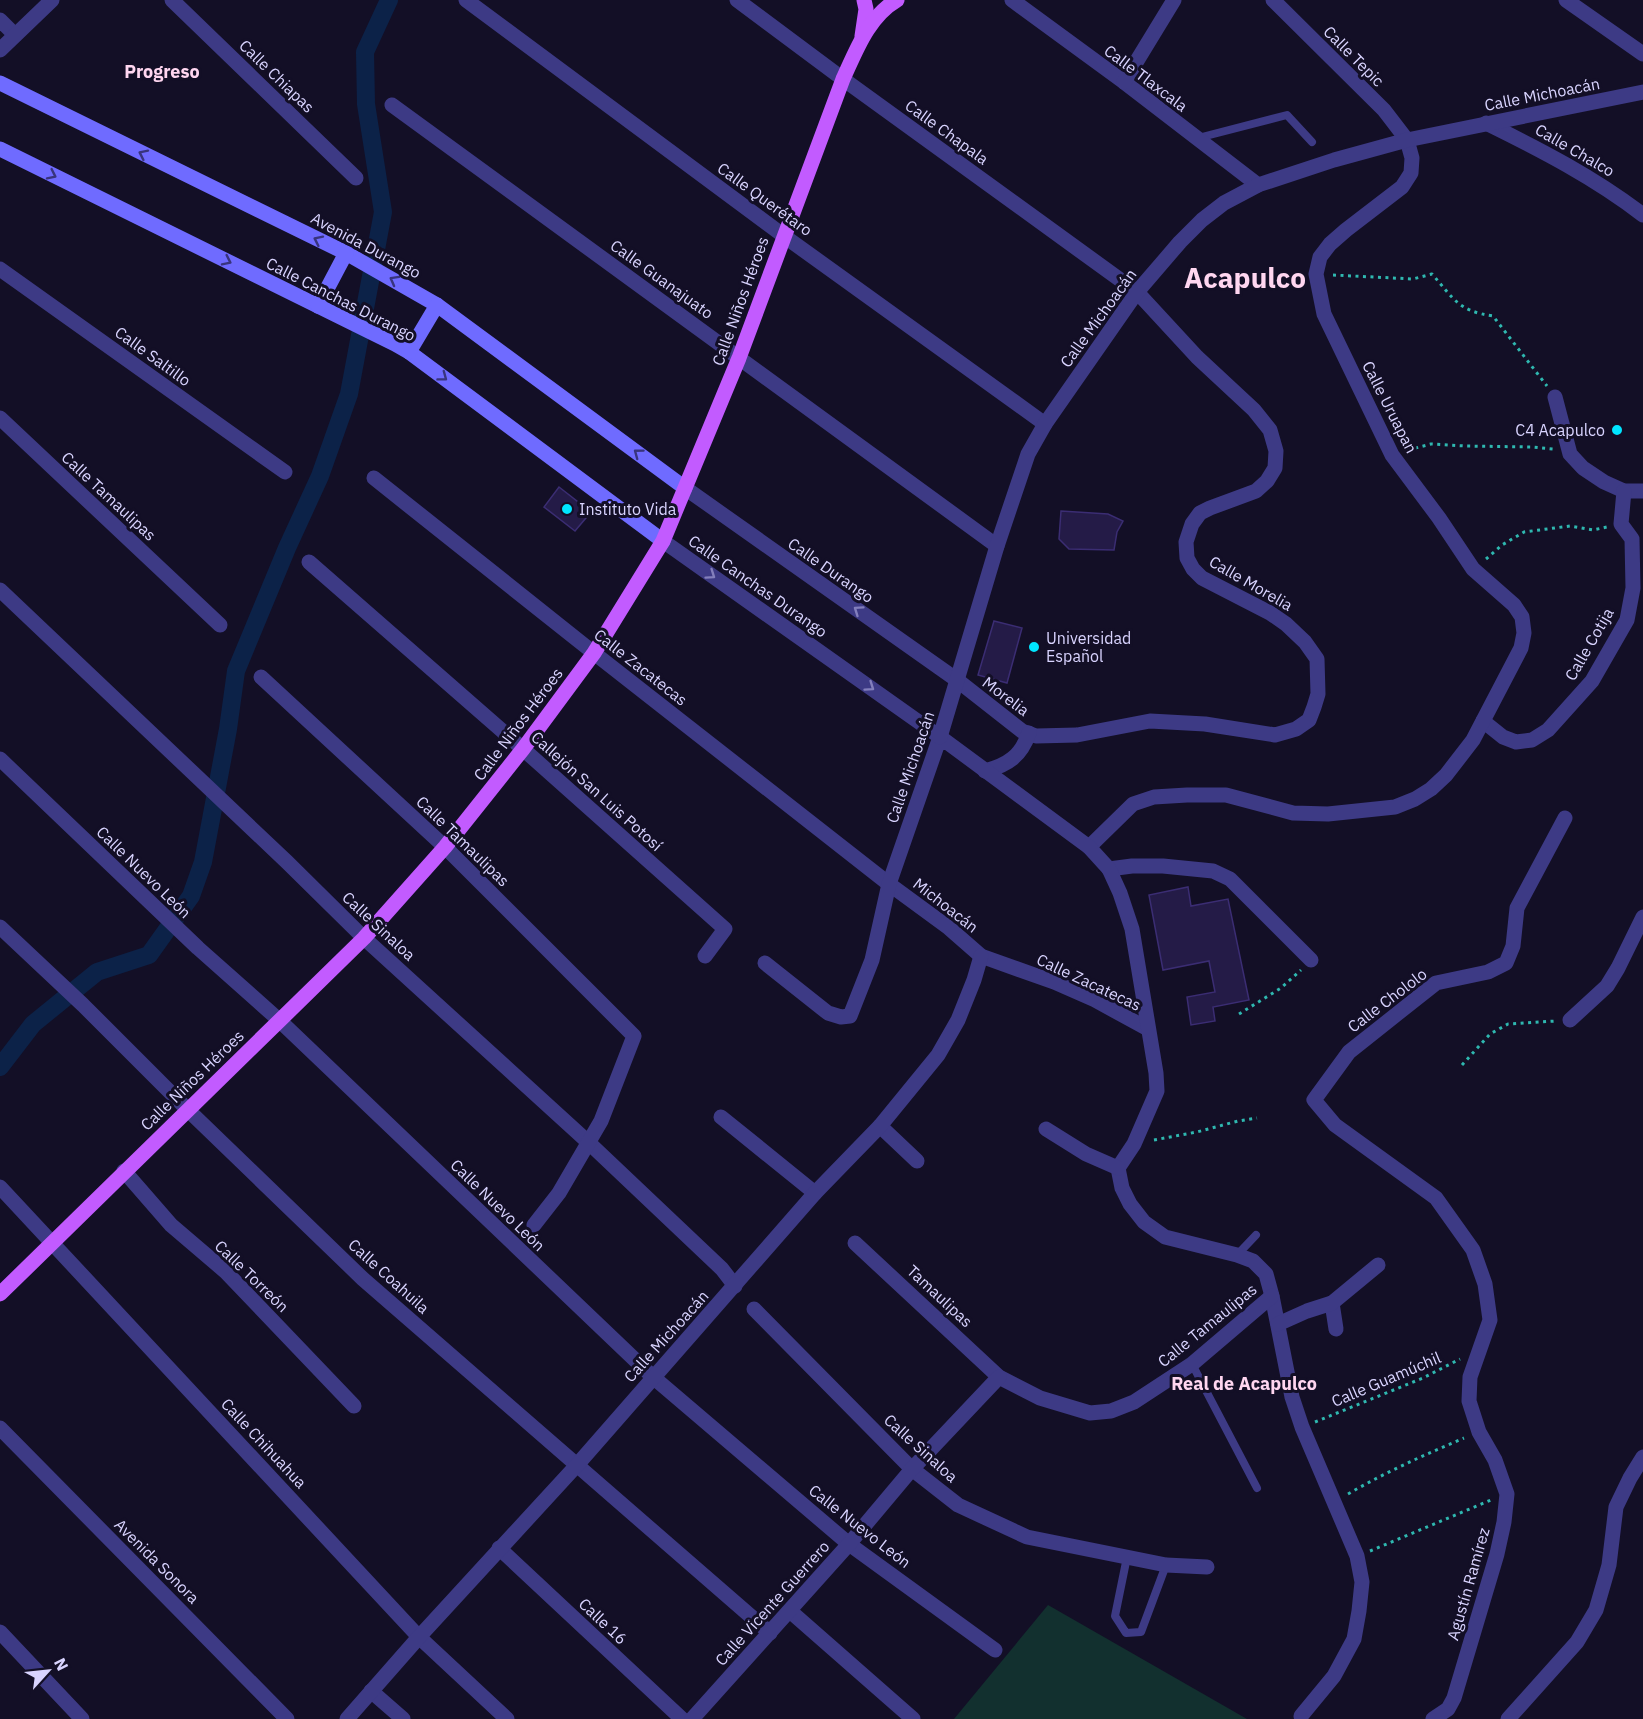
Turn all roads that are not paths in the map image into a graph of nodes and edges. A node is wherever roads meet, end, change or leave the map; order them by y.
1 (52, 0) edge
2 (172, 0) edge
3 (466, 0) edge
4 (737, 0) edge
5 (864, 0) edge
6 (1012, 0) edge
7 (1174, 0) edge
8 (1273, 0) edge
9 (1566, 0) edge
10 (890, 1) edge
11 (0, 20) edge
12 (15, 35) junction
13 (861, 39) junction
14 (0, 50) edge
15 (1643, 54) edge
16 (843, 79) junction
17 (1124, 82) junction
18 (0, 83) edge
19 (1643, 92) edge
20 (392, 105) dead end
21 (1486, 123) junction
22 (1196, 138) junction
23 (1407, 140) junction
24 (1312, 142) dead end
25 (0, 149) edge
26 (356, 178) dead end
27 (1258, 185) junction
28 (1643, 214) edge
29 (784, 236) junction
30 (346, 254) junction
31 (0, 269) edge
32 (1137, 292) junction
33 (437, 304) junction
34 (318, 306) junction
35 (409, 352) junction
36 (740, 357) junction
37 (1555, 397) road end
38 (0, 418) edge
39 (1046, 424) junction
40 (285, 472) dead end
41 (374, 478) dead end
42 (685, 488) junction
43 (1624, 491) junction
44 (1643, 491) edge
45 (663, 541) junction
46 (997, 546) junction
47 (309, 562) dead end
48 (0, 590) edge
49 (220, 625) dead end
50 (594, 654) junction
51 (261, 677) dead end
52 (957, 680) junction
53 (1483, 721) junction
54 (1032, 734) junction
55 (940, 737) junction
56 (523, 749) junction
57 (0, 759) edge
58 (985, 771) junction
59 (1565, 818) dead end
60 (445, 847) junction
61 (1089, 847) junction
62 (1109, 869) junction
63 (889, 884) junction
64 (1643, 917) edge
65 (0, 927) edge
66 (364, 938) junction
67 (705, 956) dead end
68 (981, 956) junction
69 (1311, 960) road end
70 (765, 963) dead end
71 (279, 1020) junction
72 (1570, 1020) road end
73 (1148, 1029) junction
74 (1314, 1100) joint
75 (188, 1110) junction
76 (721, 1117) dead end
77 (880, 1126) junction
78 (1046, 1129) dead end
79 (588, 1142) junction
80 (917, 1161) dead end
81 (1118, 1168) junction
82 (124, 1172) junction
83 (0, 1187) edge
84 (815, 1193) junction
85 (534, 1225) dead end
86 (1256, 1235) dead end
87 (52, 1242) junction
88 (855, 1243) dead end
89 (1237, 1255) junction
90 (1378, 1265) dead end
91 (735, 1286) junction
92 (0, 1294) edge
93 (1272, 1296) junction
94 (1332, 1303) junction
95 (754, 1309) dead end
96 (1278, 1324) junction
97 (1336, 1329) dead end
98 (1192, 1364) junction
99 (653, 1377) junction
100 (999, 1377) junction
101 (354, 1406) dead end
102 (0, 1428) edge
103 (1643, 1457) edge
104 (577, 1465) junction
105 (912, 1469) junction
106 (1257, 1488) dead end
107 (849, 1544) junction
108 (499, 1548) junction
109 (1127, 1557) junction
110 (1166, 1565) junction
111 (1207, 1567) dead end
112 (789, 1611) junction
113 (0, 1632) edge
114 (770, 1633) junction
115 (419, 1637) junction
116 (995, 1650) dead end
117 (371, 1691) junction
118 (1301, 1716) dead end
119 (82, 1719) edge
120 (288, 1719) edge
121 (347, 1719) edge
122 (403, 1719) edge
123 (507, 1719) edge
124 (682, 1719) edge
125 (692, 1719) edge
126 (913, 1719) edge
127 (1432, 1719) edge
128 (1508, 1719) edge

1 - 12 street
2 - 26 street, Calle Chiapas
3 - 29 street, Calle Querétaro
4 - 16 street, Calle Chapala
5 - 13 main road, Calle Niños Héroes
6 - 17 street, Calle Tlaxcala
7 - 17 street
8 - 23 street, Calle Tepic
9 - 15 street
10 - 13 main road, Calle Niños Héroes
11 - 12 street
12 - 14 street
13 - 16 main road, Calle Niños Héroes
16 - 29 main road, Calle Niños Héroes
16 - 32 street, Calle Chapala
17 - 22 street, Calle Tlaxcala
30 -> 18 main road, Avenida Durango
19 - 21 street, Calle Michoacán
20 - 36 street, Calle Guanajuato
21 - 23 street, Calle Michoacán
21 - 28 street, Calle Chalco
22 - 24 lane
22 - 27 street, Calle Tlaxcala
23 - 27 street, Calle Michoacán
23 - 53 street, Calle Uruapan
25 -> 34 main road, Calle Canchas Durango
27 - 32 street, Calle Michoacán
29 - 36 main road, Calle Niños Héroes
29 - 39 street, Calle Querétaro
33 -> 30 main road, Avenida Durango
30 - 34 main road
31 - 40 street, Calle Saltillo
32 - 39 street, Calle Michoacán
32 - 54 street, Calle Morelia
33 - 35 main road
42 -> 33 main road, Avenida Durango
34 - 35 main road, Calle Canchas Durango
35 -> 45 main road, Calle Canchas Durango
36 - 42 main road, Calle Niños Héroes
36 - 46 street, Calle Guanajuato
37 - 43 street
38 - 49 street, Calle Tamaulipas
39 - 46 street, Calle Michoacán
41 - 50 street, Calle Zacatecas
42 - 45 main road, Calle Niños Héroes
52 -> 42 street, Calle Durango
43 - 44 street
43 - 53 street, Calle Cotija
45 - 50 main road, Calle Niños Héroes
45 -> 55 street, Calle Canchas Durango
46 - 52 street, Calle Michoacán
47 - 56 street, Callejón San Luis Potosí
48 - 66 street, Calle Sinaloa
50 - 56 main road, Calle Niños Héroes
50 - 63 street, Calle Zacatecas
51 - 60 street, Calle Tamaulipas
52 - 54 street, Morelia
52 - 55 street, Calle Michoacán
53 - 61 street, Calle Uruapan
54 - 58 street
55 - 58 street, Calle Canchas Durango
55 - 63 street, Calle Michoacán
56 - 60 main road, Calle Niños Héroes
56 - 67 street, Callejón San Luis Potosí
57 - 71 street, Calle Nuevo León
58 - 61 street, Calle Canchas Durango
59 - 74 street, Calle Chololo
60 - 66 main road, Calle Niños Héroes
60 - 79 street, Calle Tamaulipas
61 - 62 street, Calle Canchas Durango
62 - 69 street
62 - 73 street, Calle Canchas Durango
63 - 68 street, Michoacán
63 - 70 street, Calle Michoacán
64 - 72 street
65 - 75 street, Calle Coahuila
66 - 71 main road, Calle Niños Héroes
66 - 79 street, Calle Sinaloa
68 - 73 street, Calle Zacatecas
68 - 77 street, Calle Michoacán
71 - 75 main road, Calle Niños Héroes
71 - 99 street, Calle Nuevo León
73 - 81 street, Calle Canchas Durango
74 - 127 street, Agustín Ramírez
75 - 82 main road, Calle Niños Héroes
75 - 104 street, Calle Coahuila
76 - 84 street
77 - 80 street
77 - 84 street, Calle Michoacán
78 - 81 street
79 - 85 street
79 - 91 street, Calle Sinaloa
81 - 89 street
82 - 87 main road, Calle Niños Héroes
82 - 101 street, Calle Torreón
83 - 87 street, Calle Chihuahua
84 - 91 street, Calle Michoacán
86 - 89 lane
87 - 92 main road, Calle Niños Héroes
87 - 115 street, Calle Chihuahua
88 - 100 street, Tamaulipas
89 - 93 street
90 - 94 street
91 - 99 street, Calle Michoacán
93 - 96 street
93 - 98 street, Calle Tamaulipas
94 - 96 street
94 - 97 street
95 - 105 street, Calle Sinaloa
96 - 118 street
98 - 100 street, Calle Tamaulipas
98 - 106 lane
99 - 104 street, Calle Michoacán
99 - 107 street, Calle Nuevo León
100 - 105 street, Calle Vicente Guerrero
102 - 120 street, Avenida Sonora
103 - 128 street
104 - 108 street, Calle Michoacán
104 - 114 street, Calle Coahuila
105 - 107 street, Calle Vicente Guerrero
105 - 109 street, Calle Sinaloa
107 - 112 street, Calle Vicente Guerrero
107 - 116 street, Calle Nuevo León
108 - 115 street, Calle Michoacán
108 - 124 street, Calle 16
109 - 110 street, Calle Sinaloa
109 - 110 lane
110 - 111 street, Calle Sinaloa
112 - 114 street, Calle Vicente Guerrero
112 - 126 street
113 - 119 street
114 - 125 street, Calle Vicente Guerrero
115 - 117 street, Calle Michoacán
115 - 123 street, Calle Chihuahua
117 - 121 street, Calle Michoacán
117 - 122 street

